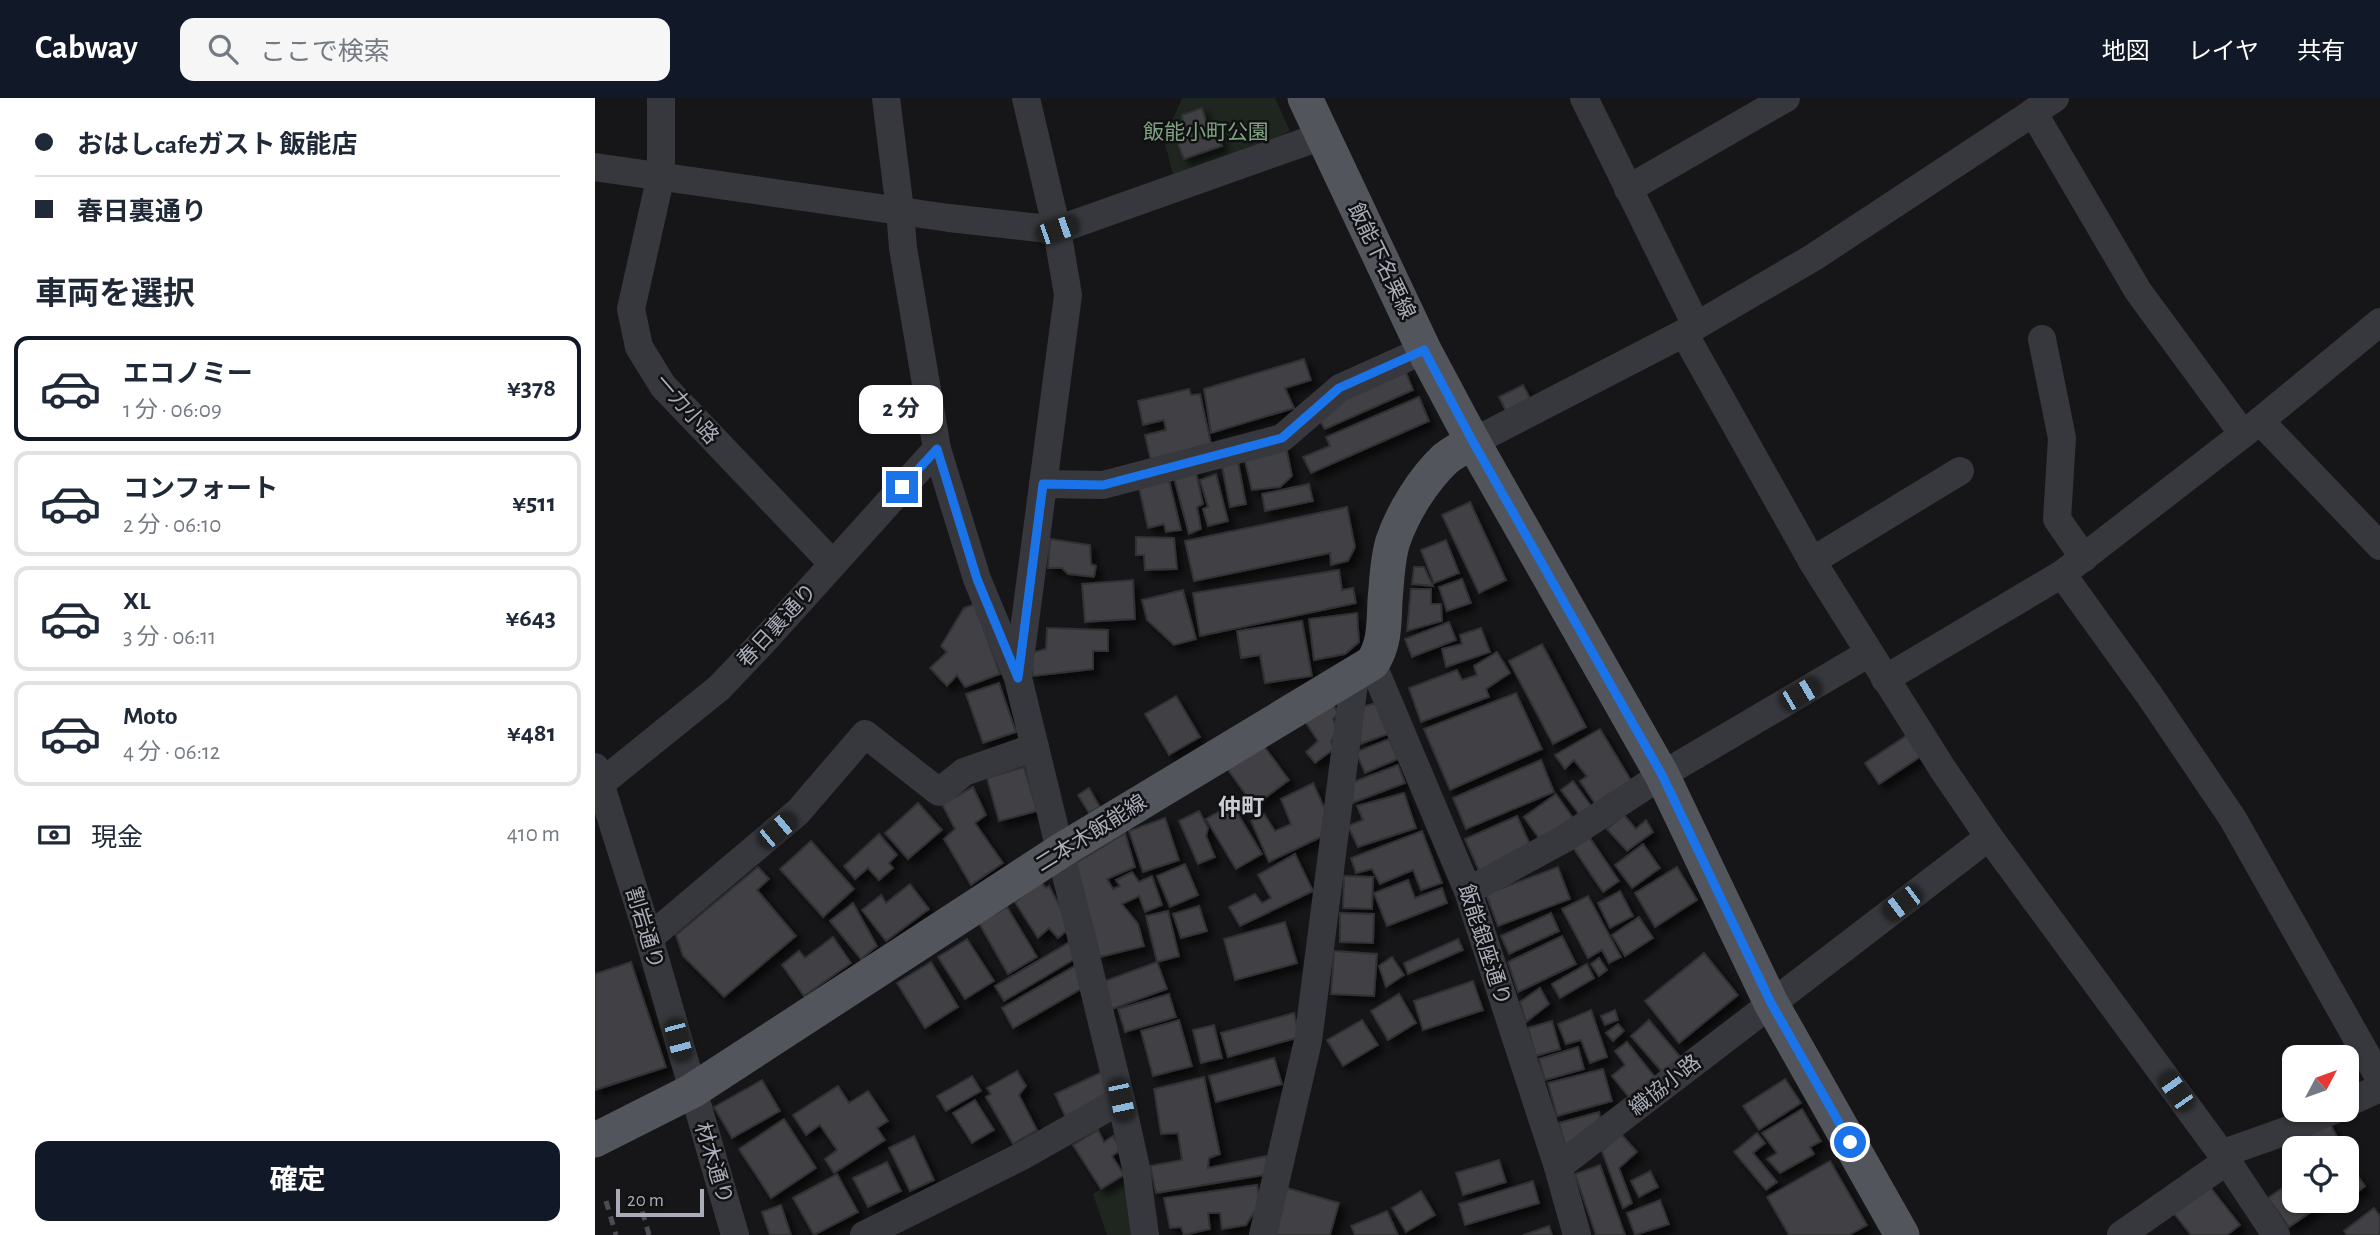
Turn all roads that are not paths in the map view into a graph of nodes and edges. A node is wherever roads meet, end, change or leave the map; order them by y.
1 (660, 98) edge
2 (886, 98) edge
3 (1026, 98) edge
4 (1305, 98) edge
5 (1584, 98) edge
6 (1786, 98) edge
7 (2044, 105) edge
8 (1322, 136) junction
9 (595, 167) edge
10 (661, 175) junction
11 (1628, 189) junction
12 (901, 210) junction
13 (1057, 230) junction
14 (2380, 322) edge
15 (1690, 329) junction
16 (2042, 339) dead end
17 (1424, 350) junction
18 (2251, 428) junction
19 (1473, 442) junction
20 (937, 449) junction
21 (1960, 471) dead end
22 (1043, 484) junction
23 (2380, 546) edge
24 (1812, 561) junction
25 (833, 564) junction
26 (2073, 566) junction
27 (1869, 653) junction
28 (1363, 669) junction
29 (1018, 678) junction
30 (1885, 679) junction
31 (1035, 747) junction
32 (1662, 775) junction
33 (596, 779) edge
34 (1989, 837) junction
35 (1062, 850) junction
36 (1468, 891) junction
37 (649, 939) junction
38 (1771, 1003) junction
39 (2380, 1079) edge
40 (2380, 1088) edge
41 (692, 1091) junction
42 (2359, 1098) edge
43 (1121, 1100) junction
44 (2306, 1122) edge
45 (595, 1140) edge
46 (2224, 1157) junction
47 (1558, 1167) junction
48 (735, 1235) edge
49 (864, 1235) edge
50 (1145, 1235) edge
51 (1263, 1235) edge
52 (1577, 1235) edge
53 (1902, 1235) edge
54 (2121, 1235) edge
55 (2276, 1235) edge

1 - 10 street, 一力小路
2 - 12 street
3 - 13 street
4 - 8 main road, 飯能下名栗線
5 - 11 street
6 - 11 street
7 - 15 street
7 - 18 street
8 - 13 street
8 - 17 main road, 飯能下名栗線
9 - 10 street
10 - 12 street
10 - 25 street, 一力小路
11 - 15 street
12 - 13 street
12 - 20 street
13 - 22 street
14 - 18 street
15 - 19 street
15 - 24 street
16 - 26 street
17 - 19 main road, 飯能下名栗線
17 - 22 street
18 - 23 street
18 - 26 street
19 - 28 main road
19 - 32 main road, 飯能下名栗線
20 - 25 street, 春日裏通り
20 - 29 street
21 - 24 street
22 - 29 street
24 - 27 street
25 - 33 street, 春日裏通り
26 - 30 street
26 - 39 street
27 - 30 street
27 - 32 street
28 - 35 main road, 二本木飯能線
28 - 36 street, 飯能銀座通り
28 - 51 street
29 - 31 street
30 - 34 street
31 - 35 street
31 - 37 street
32 - 36 street
32 - 38 main road, 飯能下名栗線
33 - 37 street, 割岩通り
34 - 38 street, 織協小路
34 - 46 street
35 - 41 main road, 二本木飯能線
35 - 43 street
36 - 47 street, 飯能銀座通り
37 - 41 street, 割岩通り
38 - 47 street, 織協小路
38 - 53 main road, 飯能下名栗線
40 - 42 street
41 - 45 main road, 二本木飯能線
41 - 48 street, 材木通り
43 - 49 street
43 - 50 street
44 - 46 street
46 - 54 street
46 - 55 street
47 - 52 street, 飯能銀座通り

